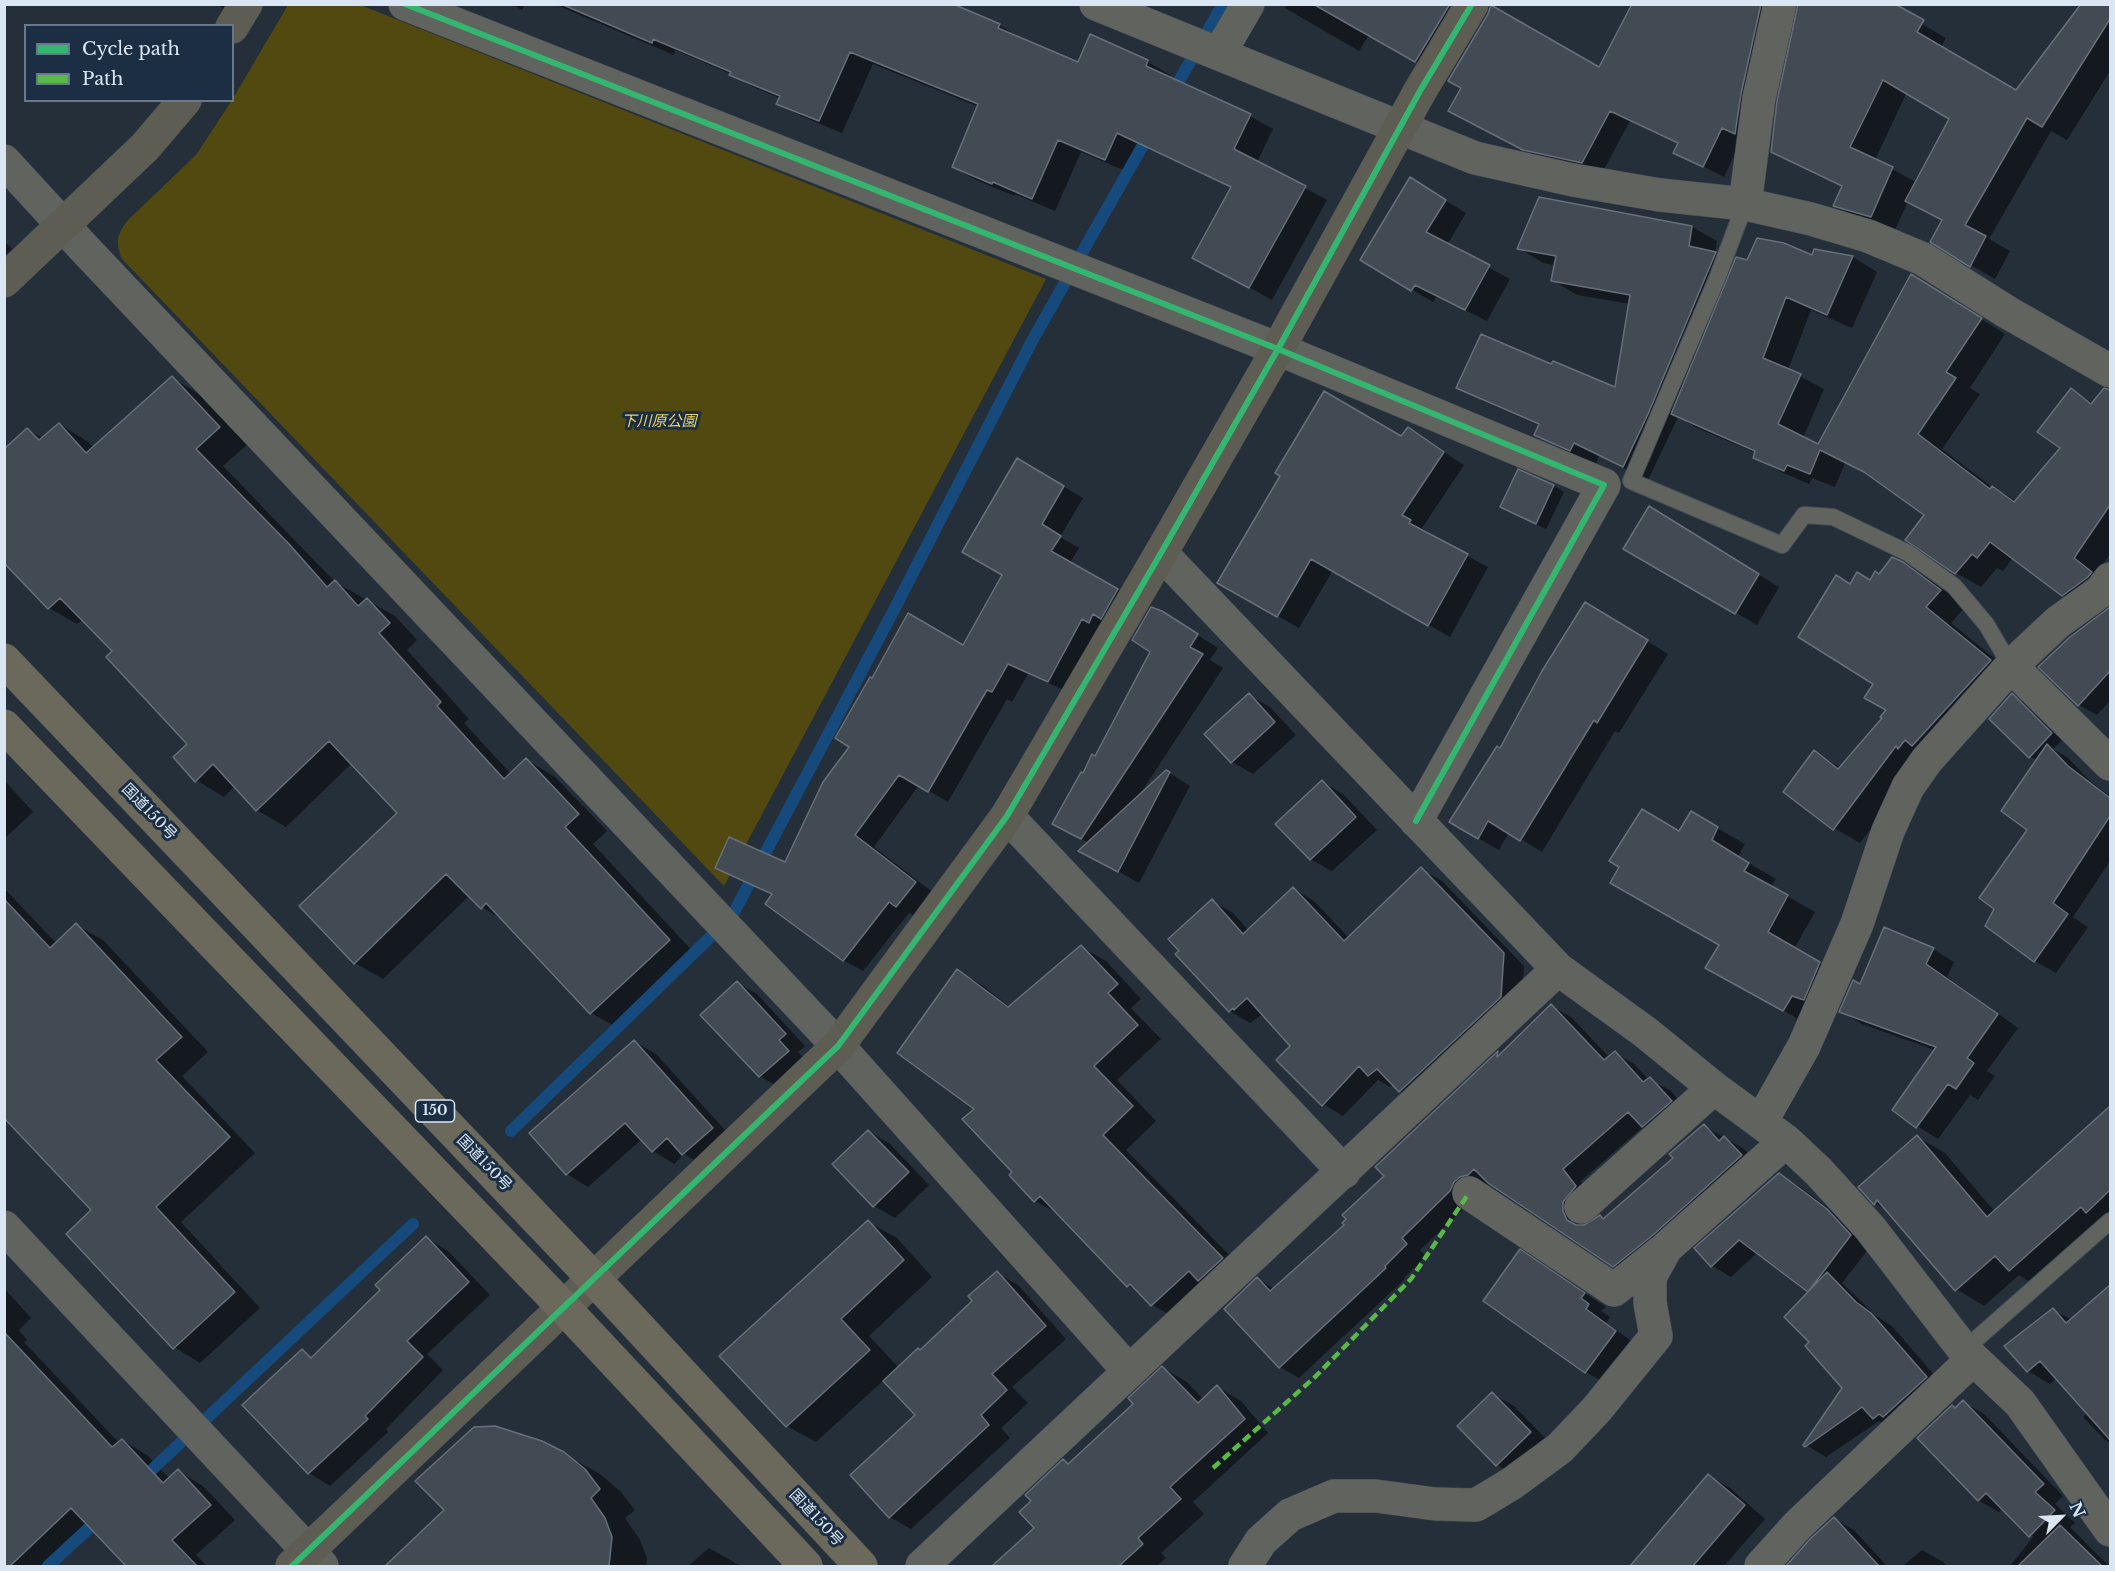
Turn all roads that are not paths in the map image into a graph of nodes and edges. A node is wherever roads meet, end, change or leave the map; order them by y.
1 (246, 4) edge
2 (405, 4) edge
3 (1096, 4) edge
4 (1248, 4) edge
5 (1472, 4) edge
6 (1780, 4) edge
7 (234, 24) edge
8 (1219, 54) junction
9 (184, 102) edge
10 (1400, 129) junction
11 (4, 161) edge
12 (1745, 204) junction
13 (63, 225) junction
14 (4, 281) edge
15 (1278, 349) junction
16 (2110, 372) edge
17 (1161, 553) junction
18 (2110, 579) edge
19 (4, 660) edge
20 (2011, 666) junction
21 (4, 726) edge
22 (2110, 764) edge
23 (1007, 816) junction
24 (1416, 821) junction
25 (1558, 969) junction
26 (838, 1046) junction
27 (1714, 1088) junction
28 (1774, 1131) junction
29 (1344, 1172) junction
30 (1469, 1193) dead end
31 (1581, 1207) dead end
32 (2110, 1221) edge
33 (4, 1227) edge
34 (1666, 1248) junction
35 (593, 1278) junction
36 (564, 1308) junction
37 (1968, 1354) junction
38 (1129, 1371) junction
39 (2110, 1530) edge
40 (307, 1562) edge
41 (806, 1566) edge
42 (861, 1566) edge
43 (922, 1566) edge
44 (1245, 1566) edge
45 (1761, 1566) edge

1 - 7 street
2 - 15 street
3 - 8 street
4 - 8 street
5 - 10 street
6 - 12 street
8 - 10 street
9 - 13 street
10 - 12 street
10 - 15 street
11 - 13 street
12 - 16 street
12 - 20 lane
13 - 14 street
13 - 26 street
15 - 17 street
15 - 24 street
17 - 23 street
17 - 24 street
18 - 20 street
19 - 35 highway, 国道150号 / 150
20 - 22 street
20 - 28 street
21 - 36 highway, 150
23 - 26 street
23 - 29 street
24 - 25 street
25 - 27 street
25 - 29 street
26 - 35 street
26 - 38 street
27 - 28 street
27 - 31 street
28 - 34 street
28 - 37 street
29 - 38 street
30 - 34 street
32 - 37 lane
33 - 40 street
34 - 44 street
35 - 36 street
35 - 42 highway, 国道150号 / 150
36 - 40 street
36 - 41 highway, 150
37 - 39 street
37 - 45 street
38 - 43 street

